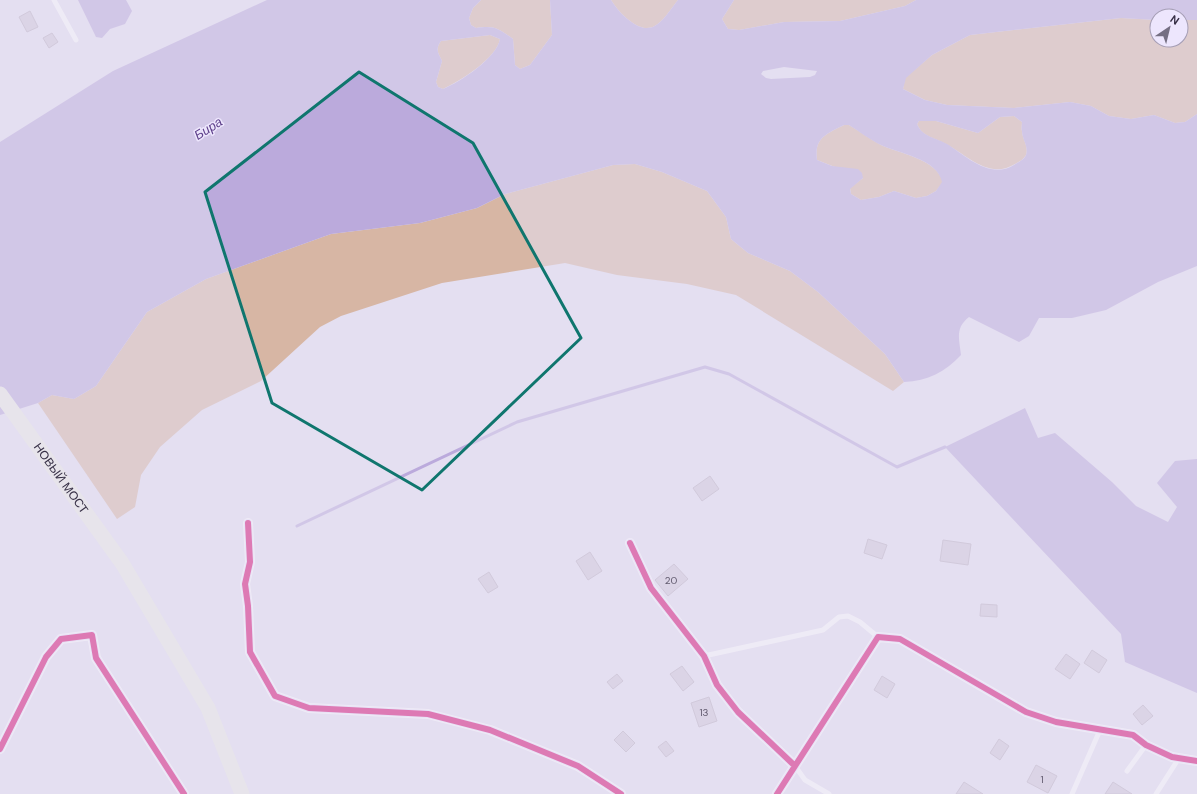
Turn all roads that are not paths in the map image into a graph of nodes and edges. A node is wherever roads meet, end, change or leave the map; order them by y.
1 (54, 0) edge
2 (76, 40) dead end
3 (0, 394) edge
4 (248, 523) dead end
5 (630, 543) dead end
6 (878, 637) junction
7 (704, 656) junction
8 (1100, 730) junction
9 (1146, 745) junction
10 (0, 749) edge
11 (1180, 757) junction
12 (1197, 761) edge
13 (795, 766) junction
14 (1127, 771) dead end
15 (184, 794) edge
16 (242, 794) edge
17 (621, 794) edge
18 (777, 794) edge
19 (829, 794) edge
20 (1072, 794) edge
21 (1156, 794) edge

1 - 2 lane
3 - 16 main road, НОВЫЙ МОСТ
4 - 17 street
5 - 7 street
6 - 7 lane
6 - 8 street
6 - 13 street
7 - 13 street
8 - 9 street
8 - 20 lane
9 - 11 street
9 - 14 lane
10 - 15 street
11 - 12 street
11 - 21 lane
13 - 18 street
13 - 19 lane

